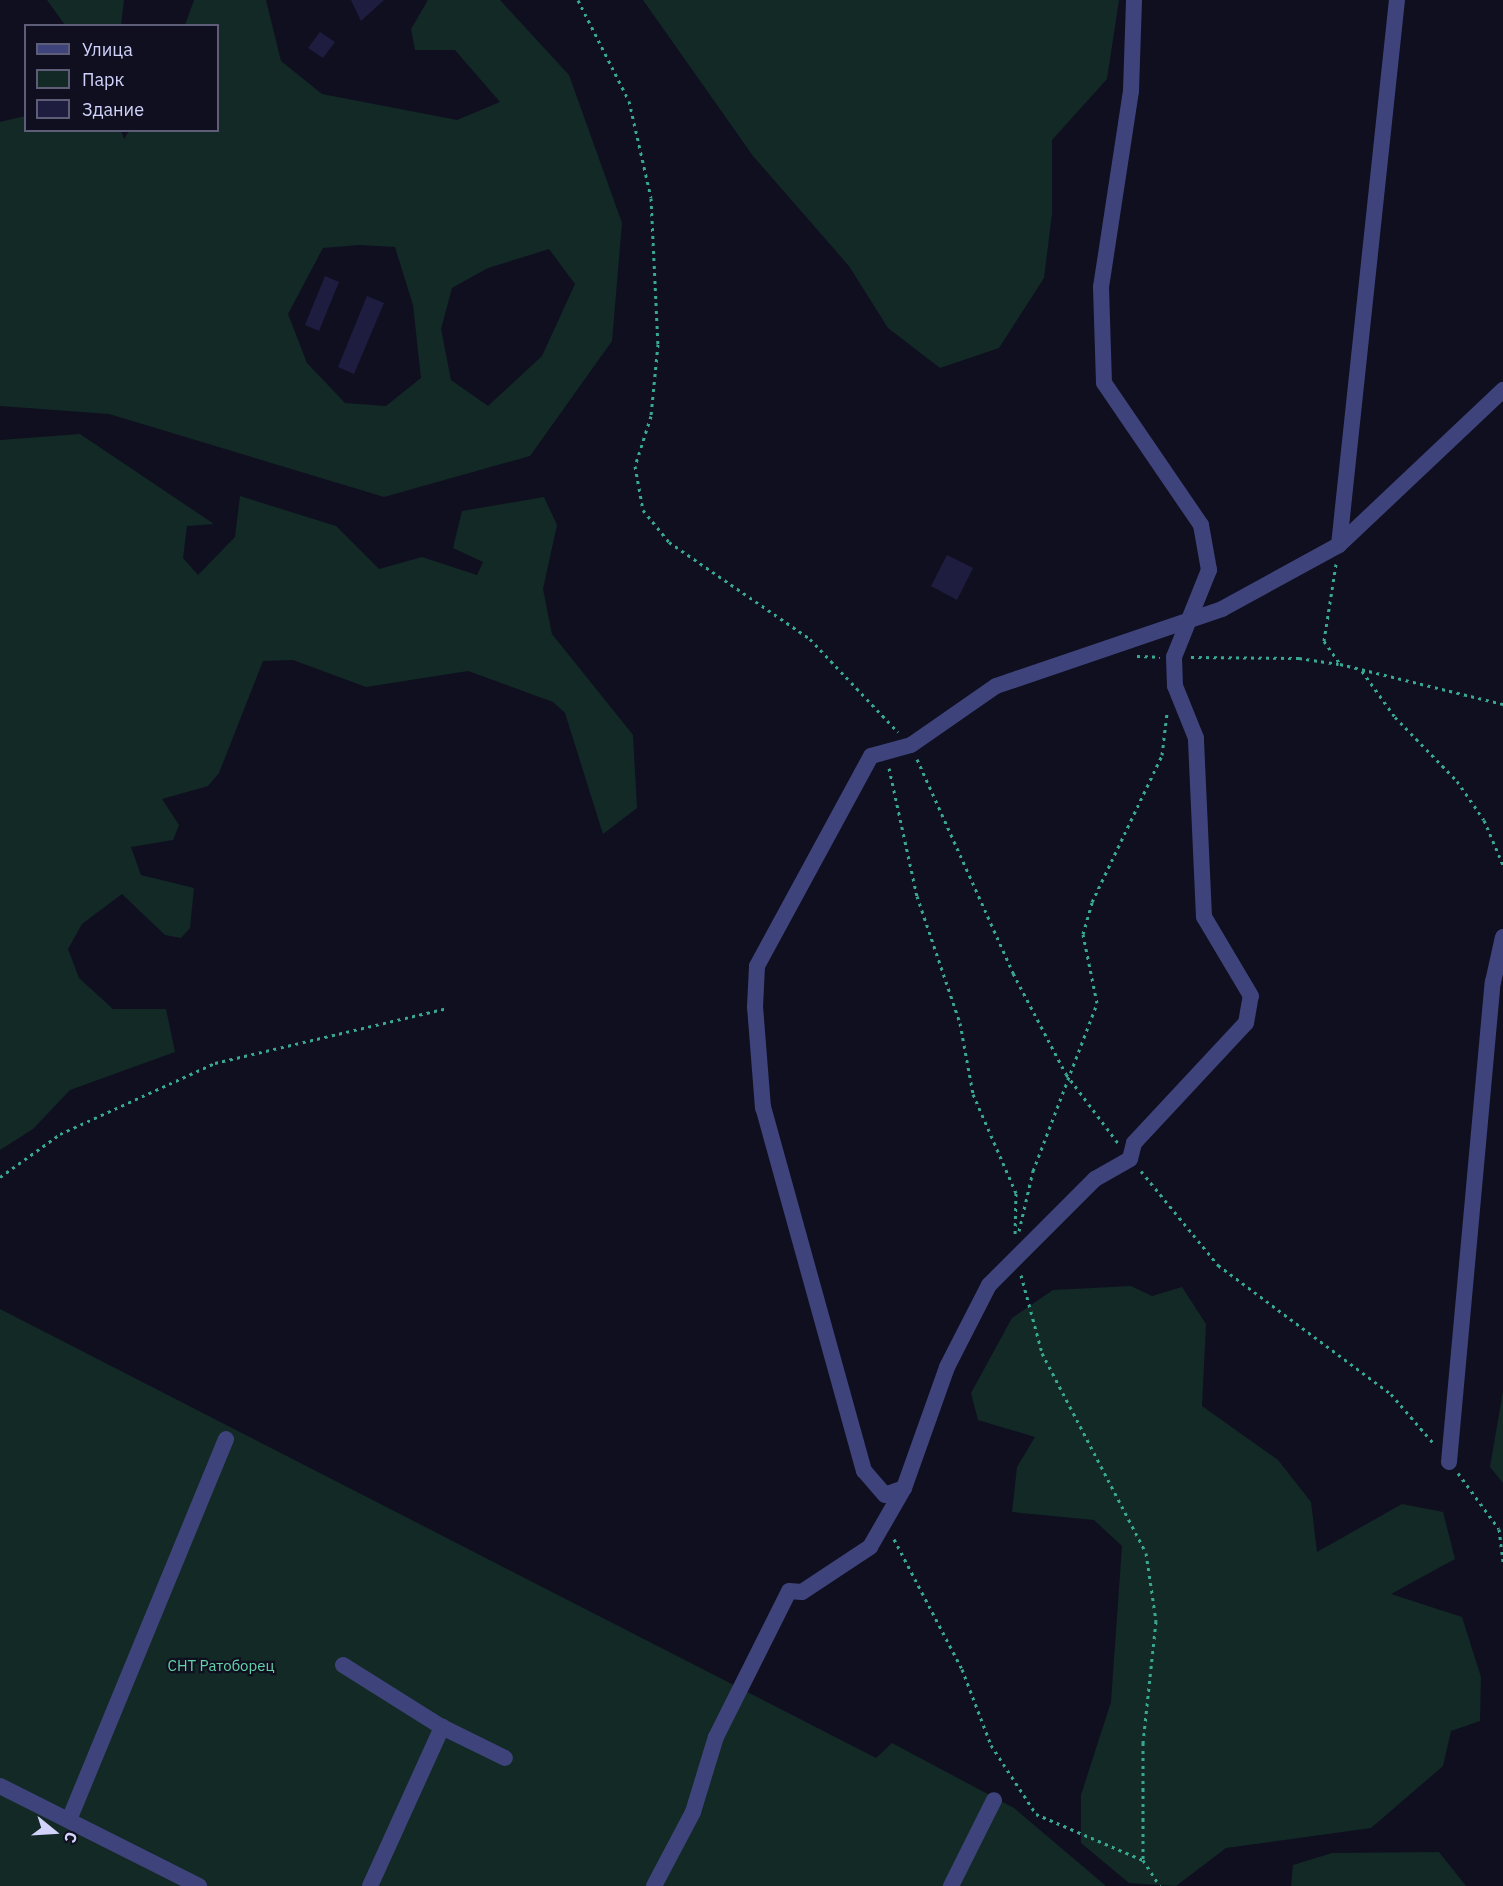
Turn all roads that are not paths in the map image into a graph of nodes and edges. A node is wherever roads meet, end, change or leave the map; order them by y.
1 (1134, 0) edge
2 (1397, 0) edge
3 (1503, 390) edge
4 (1339, 545) junction
5 (1186, 621) junction
6 (1503, 937) edge
7 (226, 1439) dead end
8 (1449, 1462) road end
9 (904, 1488) junction
10 (343, 1665) dead end
11 (442, 1727) junction
12 (505, 1758) dead end
13 (0, 1786) edge
14 (994, 1800) dead end
15 (69, 1820) junction
16 (199, 1886) edge
17 (370, 1886) edge
18 (654, 1886) edge
19 (951, 1886) edge

1 - 5 street
2 - 4 street
3 - 4 street
4 - 5 street
5 - 9 street
5 - 9 street
6 - 8 street
7 - 15 street
9 - 18 street
10 - 11 street
11 - 12 street
11 - 17 street
13 - 15 street
14 - 19 street
15 - 16 street

